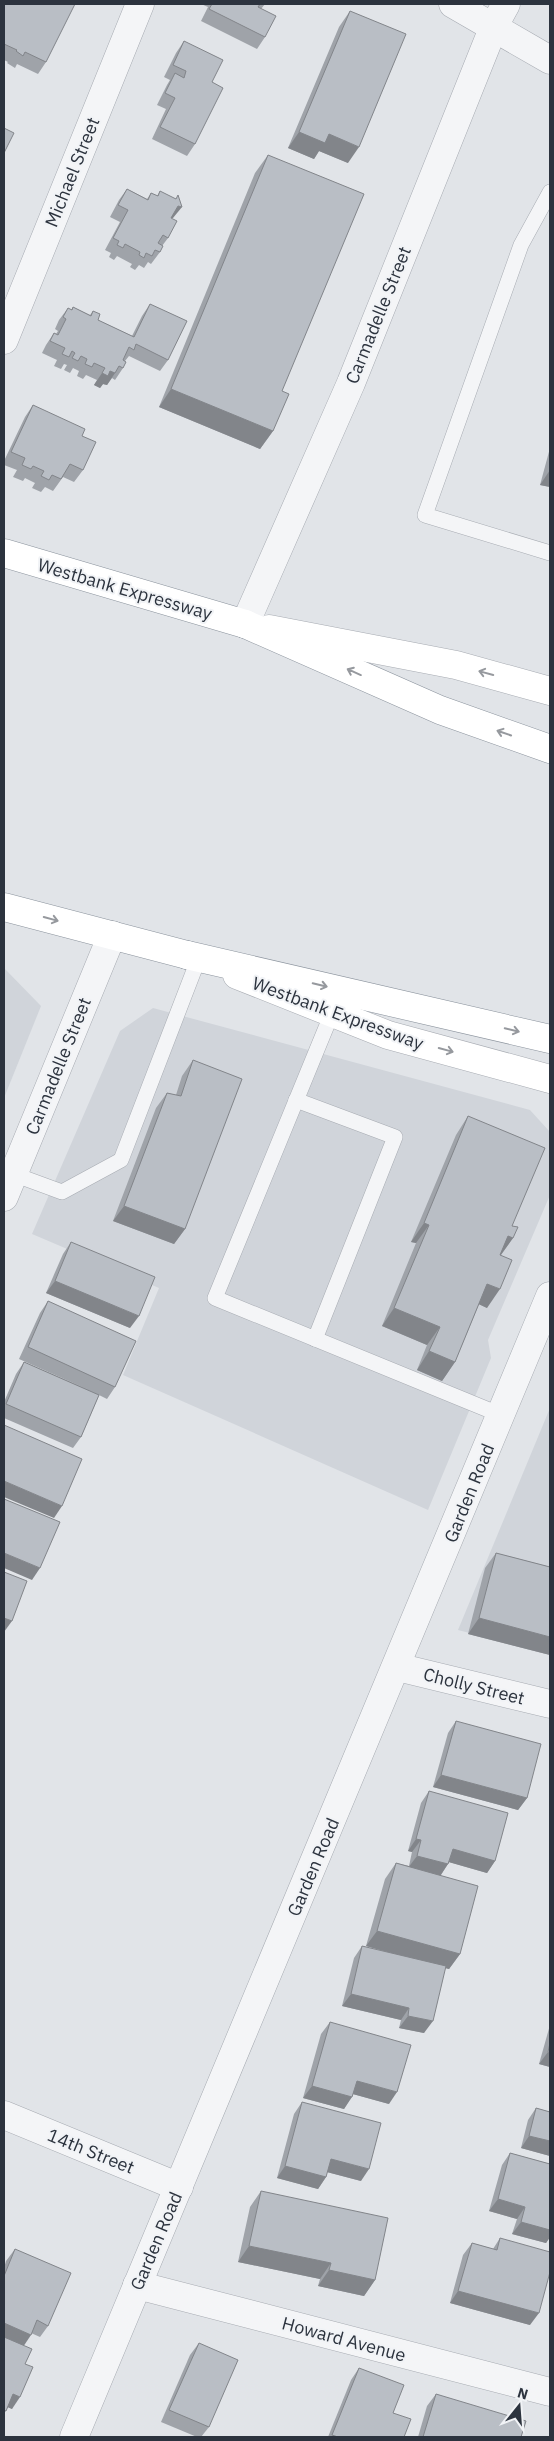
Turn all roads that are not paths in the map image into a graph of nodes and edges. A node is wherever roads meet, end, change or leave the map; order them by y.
1 (140, 4) edge
2 (453, 4) edge
3 (500, 15) edge
4 (550, 60) edge
5 (550, 192) edge
6 (4, 340) edge
7 (4, 553) edge
8 (550, 553) edge
9 (245, 624) junction
10 (550, 690) edge
11 (550, 749) edge
12 (4, 907) edge
13 (112, 934) junction
14 (192, 957) junction
15 (332, 1013) junction
16 (550, 1039) edge
17 (550, 1079) edge
18 (296, 1100) junction
19 (8, 1186) edge
20 (550, 1296) edge
21 (315, 1339) junction
22 (501, 1416) junction
23 (397, 1667) junction
24 (550, 1704) edge
25 (4, 2115) edge
26 (179, 2187) junction
27 (137, 2285) junction
28 (550, 2392) edge
29 (74, 2437) edge

1 - 6 street, Michael Street
2 - 3 street
3 - 4 street
3 - 9 street, Carmadelle Street
5 - 8 lane
7 - 9 main road, Westbank Expressway
10 -> 9 main road, Westbank Expressway
11 -> 9 main road, Westbank Expressway
12 -> 13 main road, Westbank Expressway
13 - 14 main road, Westbank Expressway
13 - 19 street, Carmadelle Street
14 - 15 main road, Westbank Expressway
14 -> 16 main road, Westbank Expressway
14 - 19 lane
15 -> 17 main road, Westbank Expressway
15 - 18 lane
18 - 21 lane
18 - 21 lane
20 - 22 street, Garden Road
21 - 22 lane
22 - 23 street, Garden Road
23 - 24 street, Cholly Street
23 - 26 street, Garden Road
25 - 26 street, 14th Street
26 - 27 street, Garden Road
27 - 28 street, Howard Avenue
27 - 29 street, Garden Road

